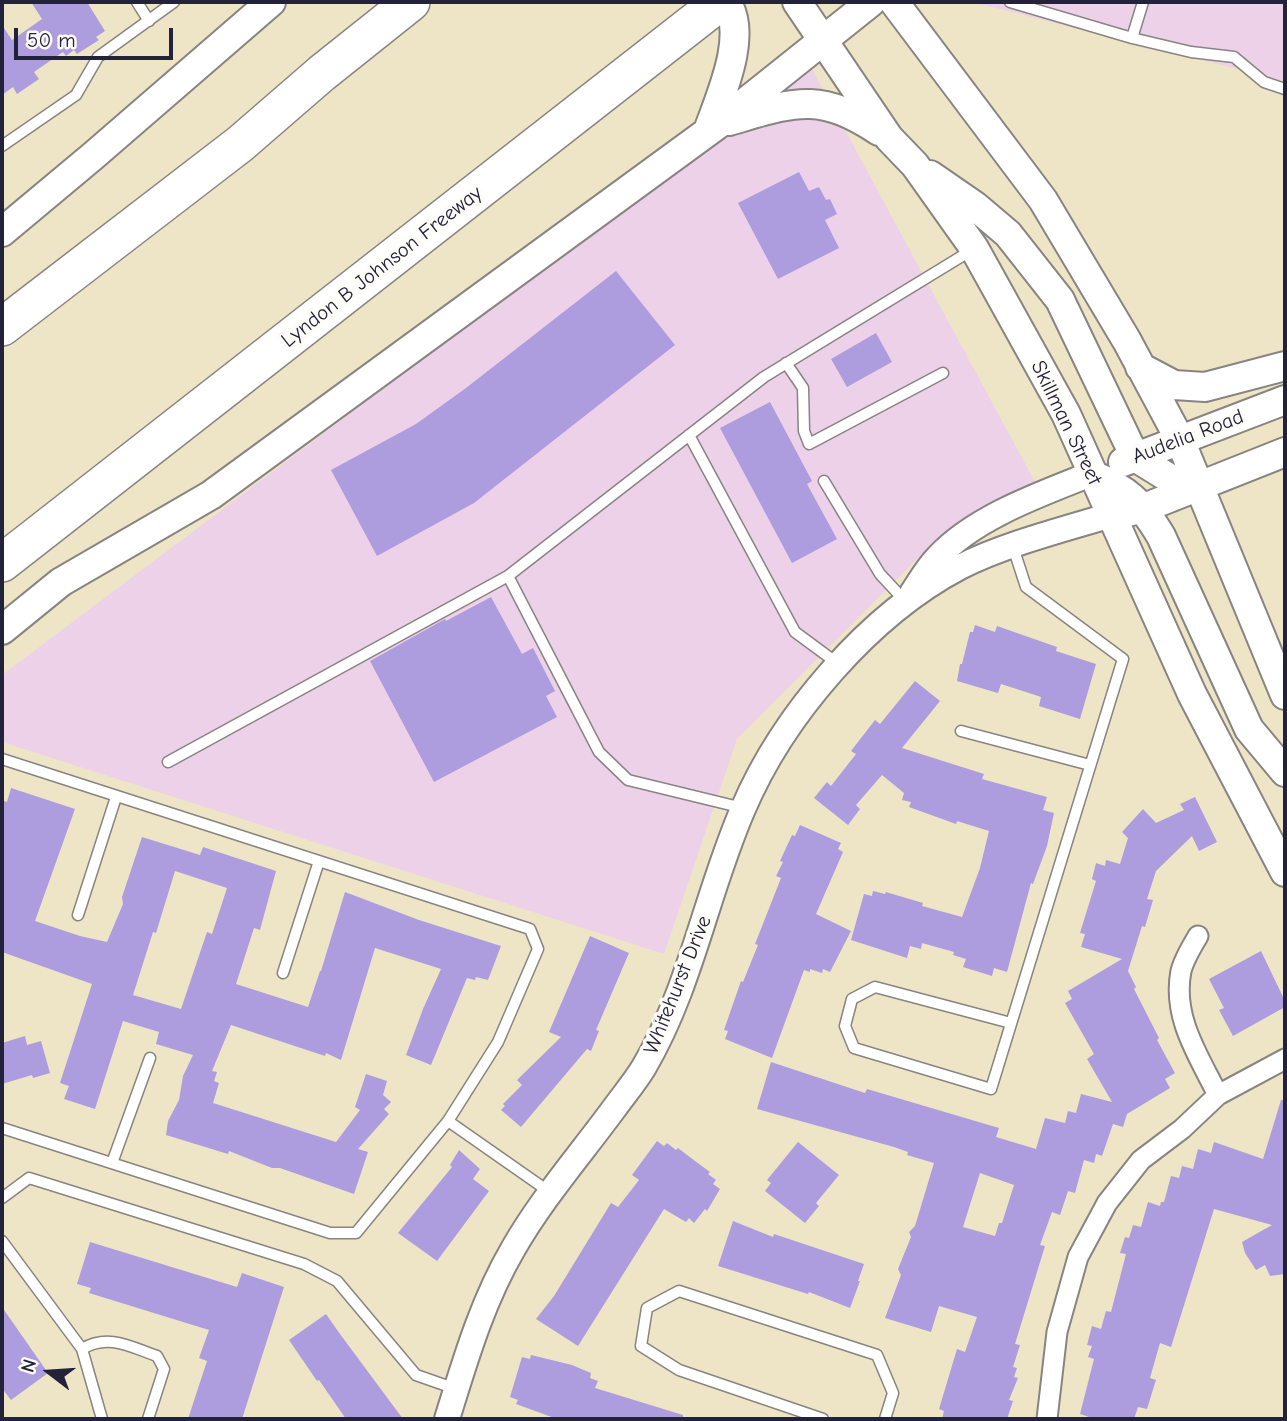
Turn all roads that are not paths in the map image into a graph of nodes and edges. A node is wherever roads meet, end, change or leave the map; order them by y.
1 (136, 2) edge
2 (174, 2) edge
3 (271, 2) edge
4 (411, 2) edge
5 (797, 2) edge
6 (871, 2) edge
7 (894, 2) edge
8 (1010, 2) edge
9 (1143, 2) edge
10 (726, 5) edge
11 (149, 21) junction
12 (1132, 38) junction
13 (824, 40) junction
14 (1285, 89) edge
15 (713, 128) junction
16 (889, 138) junction
17 (2, 146) edge
18 (915, 165) junction
19 (2, 232) edge
20 (974, 248) junction
21 (2, 327) edge
22 (786, 363) junction
23 (1285, 366) edge
24 (1140, 367) junction
25 (943, 373) dead end
26 (1285, 400) edge
27 (689, 435) junction
28 (1180, 440) junction
29 (1285, 452) edge
30 (1135, 457) junction
31 (1091, 474) junction
32 (824, 481) dead end
33 (1200, 486) junction
34 (1144, 508) junction
35 (1111, 515) junction
36 (1012, 547) junction
37 (2, 563) edge
38 (508, 576) junction
39 (906, 602) junction
40 (2, 630) edge
41 (838, 664) junction
42 (1285, 695) edge
43 (961, 731) dead end
44 (2, 759) edge
45 (169, 762) dead end
46 (1090, 765) junction
47 (1285, 772) edge
48 (116, 797) junction
49 (743, 808) junction
50 (319, 861) junction
51 (1285, 872) edge
52 (78, 915) dead end
53 (1198, 936) dead end
54 (283, 973) dead end
55 (1011, 1023) junction
56 (150, 1058) dead end
57 (1285, 1059) edge
58 (1218, 1095) junction
59 (448, 1121) junction
60 (2, 1128) edge
61 (112, 1163) junction
62 (551, 1193) junction
63 (2, 1198) edge
64 (2, 1241) edge
65 (82, 1349) junction
66 (457, 1389) junction
67 (102, 1419) edge
68 (148, 1419) edge
69 (447, 1419) edge
70 (823, 1419) edge
71 (885, 1419) edge
72 (1047, 1419) edge

1 - 11 lane
2 - 11 lane
3 - 19 main road
4 - 21 highway
5 - 13 main road, Skillman Street
6 - 13 main road
7 - 24 main road
8 - 12 lane
9 - 12 lane
10 - 15 main road
10 - 37 highway, Lyndon B Johnson Freeway
11 - 17 lane
12 - 14 lane
13 - 15 main road
13 - 16 main road, Skillman Street
15 - 16 main road
15 - 40 main road
16 - 18 main road, Skillman Street
18 - 20 main road, Skillman Street
18 - 30 main road
20 - 22 lane
20 - 31 main road, Skillman Street
22 - 25 lane
22 - 27 lane
23 - 24 main road
24 - 28 main road
26 - 28 main road, Audelia Road
27 - 38 lane
27 - 41 lane
28 - 30 main road, Audelia Road
28 - 33 main road
29 - 33 main road
30 - 31 main road, Audelia Road
30 - 33 main road
31 - 34 main road
31 - 35 main road, Skillman Street
31 - 39 street, Whitehurst Drive
32 - 39 lane
33 - 34 main road
33 - 42 main road
34 - 35 main road
34 - 47 main road
35 - 36 street, Whitehurst Drive
35 - 51 main road, Skillman Street
36 - 39 street, Whitehurst Drive
36 - 46 lane
38 - 45 lane
38 - 49 lane
39 - 41 street, Whitehurst Drive
41 - 49 street, Whitehurst Drive
43 - 46 lane
44 - 48 lane
46 - 55 lane
48 - 50 lane
48 - 52 lane
49 - 62 street, Whitehurst Drive
50 - 54 lane
50 - 59 lane
53 - 58 street
55 - 55 lane
56 - 61 lane
57 - 58 street
58 - 72 street
59 - 61 lane
59 - 62 lane
60 - 61 lane
62 - 66 street, Whitehurst Drive
63 - 66 lane
64 - 65 lane
65 - 67 lane
65 - 68 lane
66 - 69 street, Whitehurst Drive
70 - 71 lane

